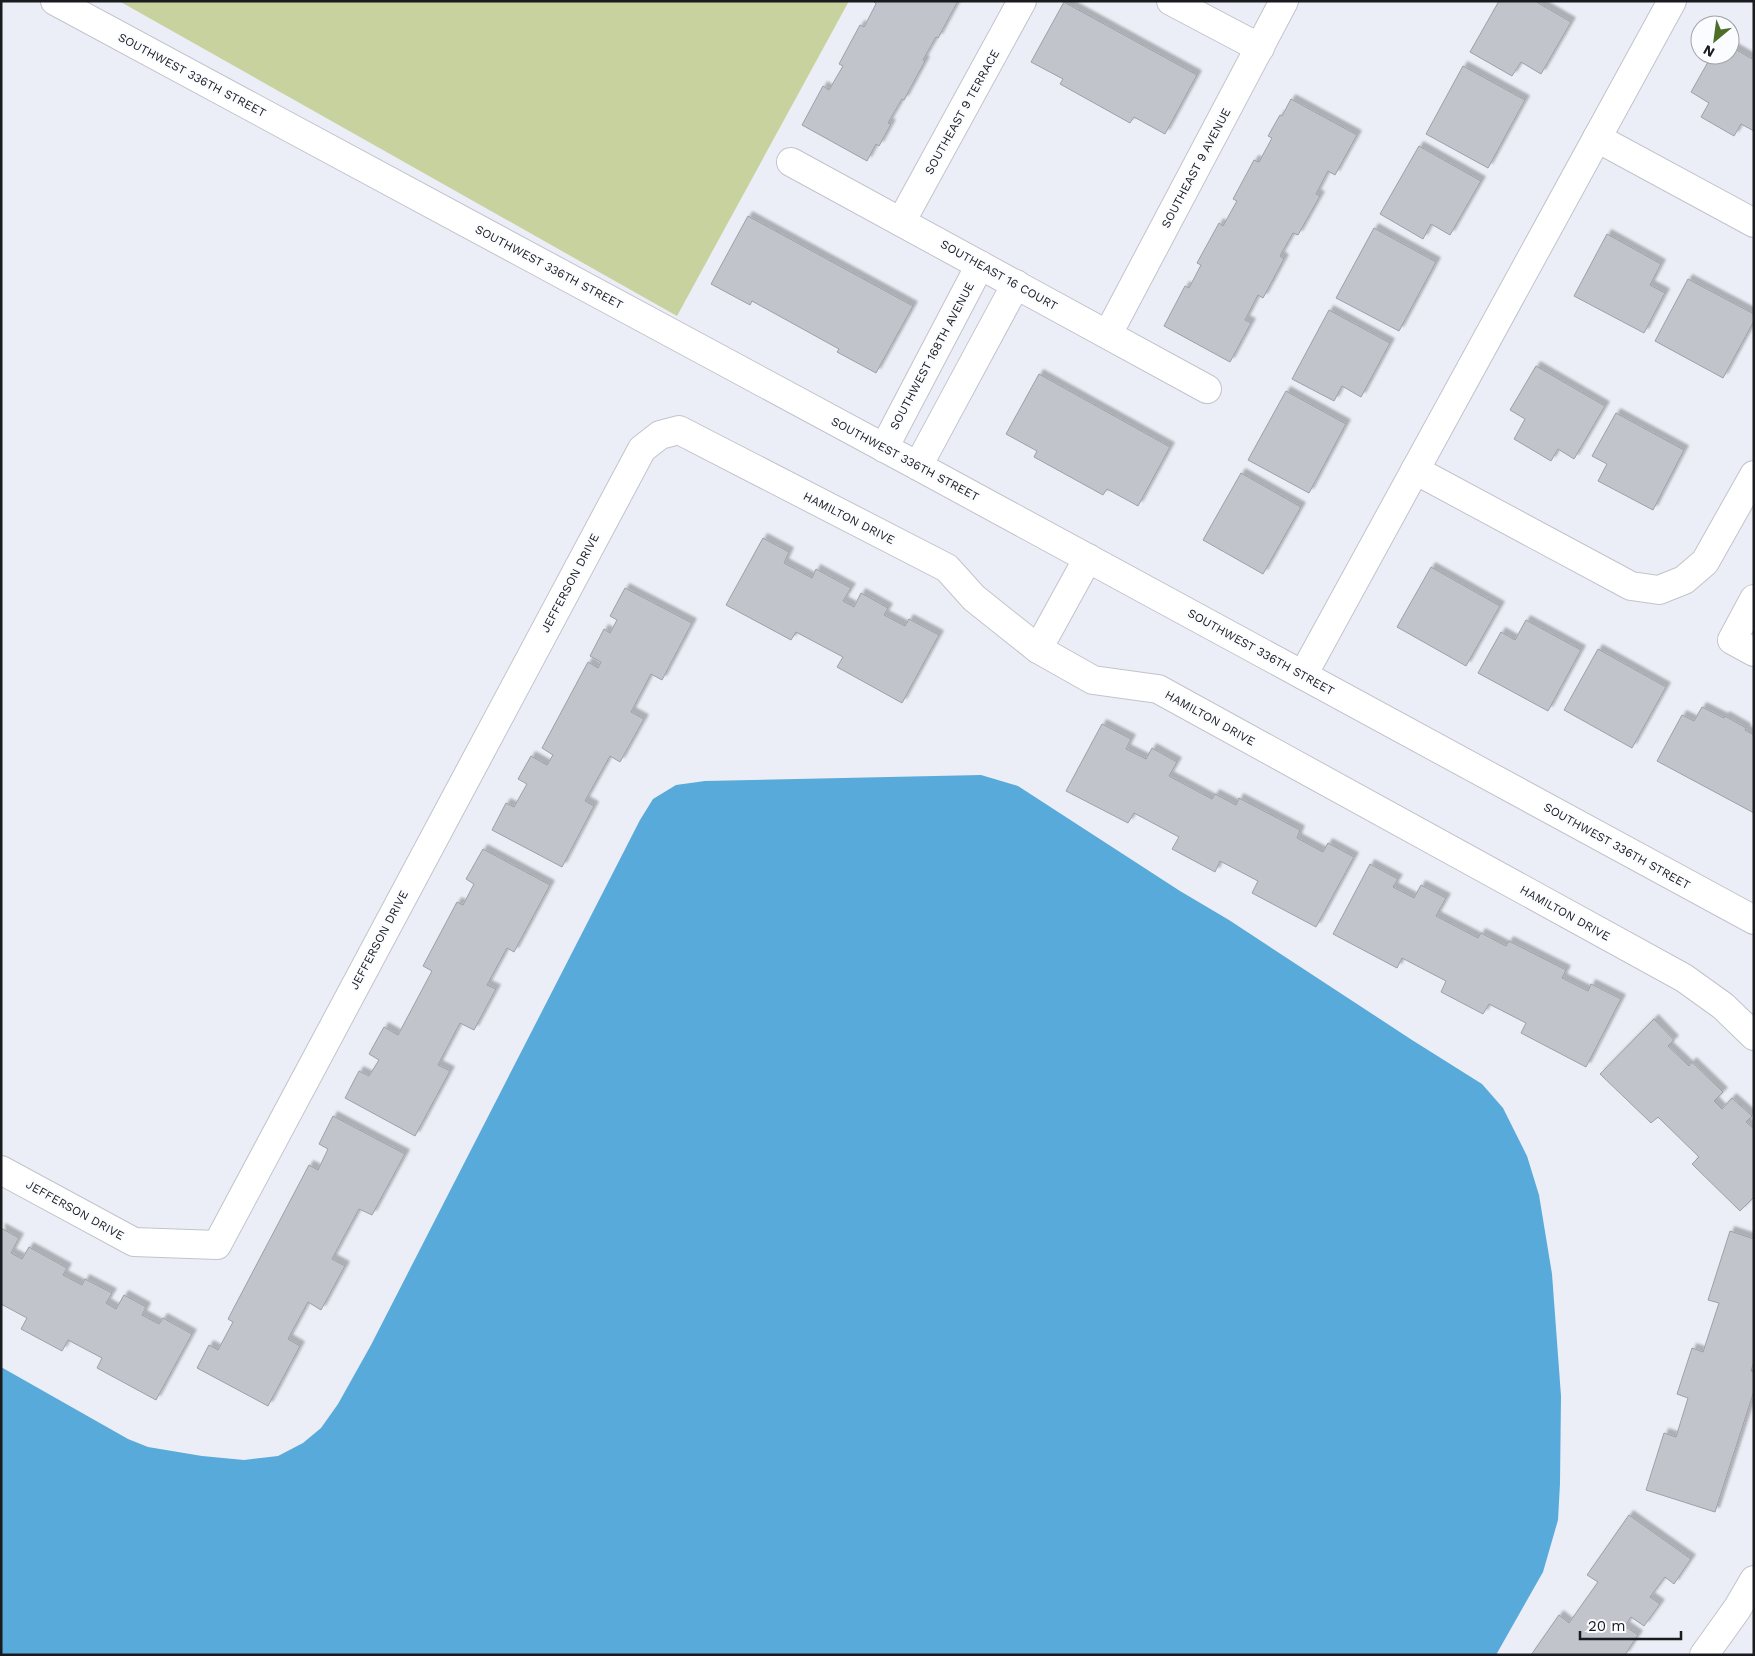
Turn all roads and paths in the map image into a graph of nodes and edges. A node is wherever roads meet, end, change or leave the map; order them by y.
1 (55, 1) edge
2 (1022, 1) edge
3 (1171, 1) edge
4 (1284, 1) edge
5 (1672, 1) edge
6 (1260, 48) junction
7 (1597, 138) junction
8 (791, 162) dead end
9 (901, 222) junction
10 (1754, 223) edge
11 (980, 265) junction
12 (1016, 284) junction
13 (1108, 334) junction
14 (1207, 388) dead end
15 (660, 436) joint
16 (884, 448) junction
17 (918, 466) junction
18 (1415, 470) junction
19 (1754, 475) edge
20 (1088, 558) junction
21 (1754, 599) edge
22 (1743, 646) edge
23 (1038, 649) junction
24 (1303, 675) junction
25 (1754, 920) edge
26 (1754, 1036) edge
27 (1, 1170) edge
28 (1754, 1580) edge
29 (1704, 1655) edge

1 - 16 street, SOUTHWEST 336TH STREET
2 - 9 street, SOUTHEAST 9 TERRACE
3 - 6 street
4 - 6 street, SOUTHEAST 9 AVENUE
5 - 7 street
6 - 13 street, SOUTHEAST 9 AVENUE
7 - 10 street
7 - 18 street
8 - 9 street, SOUTHEAST 16 COURT
9 - 11 street, SOUTHEAST 16 COURT
11 - 12 street, SOUTHEAST 16 COURT
11 - 16 street, SOUTHWEST 168TH AVENUE
12 - 13 street, SOUTHEAST 16 COURT
12 - 17 street
13 - 14 street, SOUTHEAST 16 COURT
15 - 23 street, HAMILTON DRIVE
15 - 27 street, JEFFERSON DRIVE
16 - 17 street, SOUTHWEST 336TH STREET
17 - 20 street, SOUTHWEST 336TH STREET
18 - 19 street
18 - 24 street
20 - 23 street
20 - 24 street, SOUTHWEST 336TH STREET
21 - 22 street
23 - 26 street, HAMILTON DRIVE
24 - 25 street, SOUTHWEST 336TH STREET
28 - 29 street

